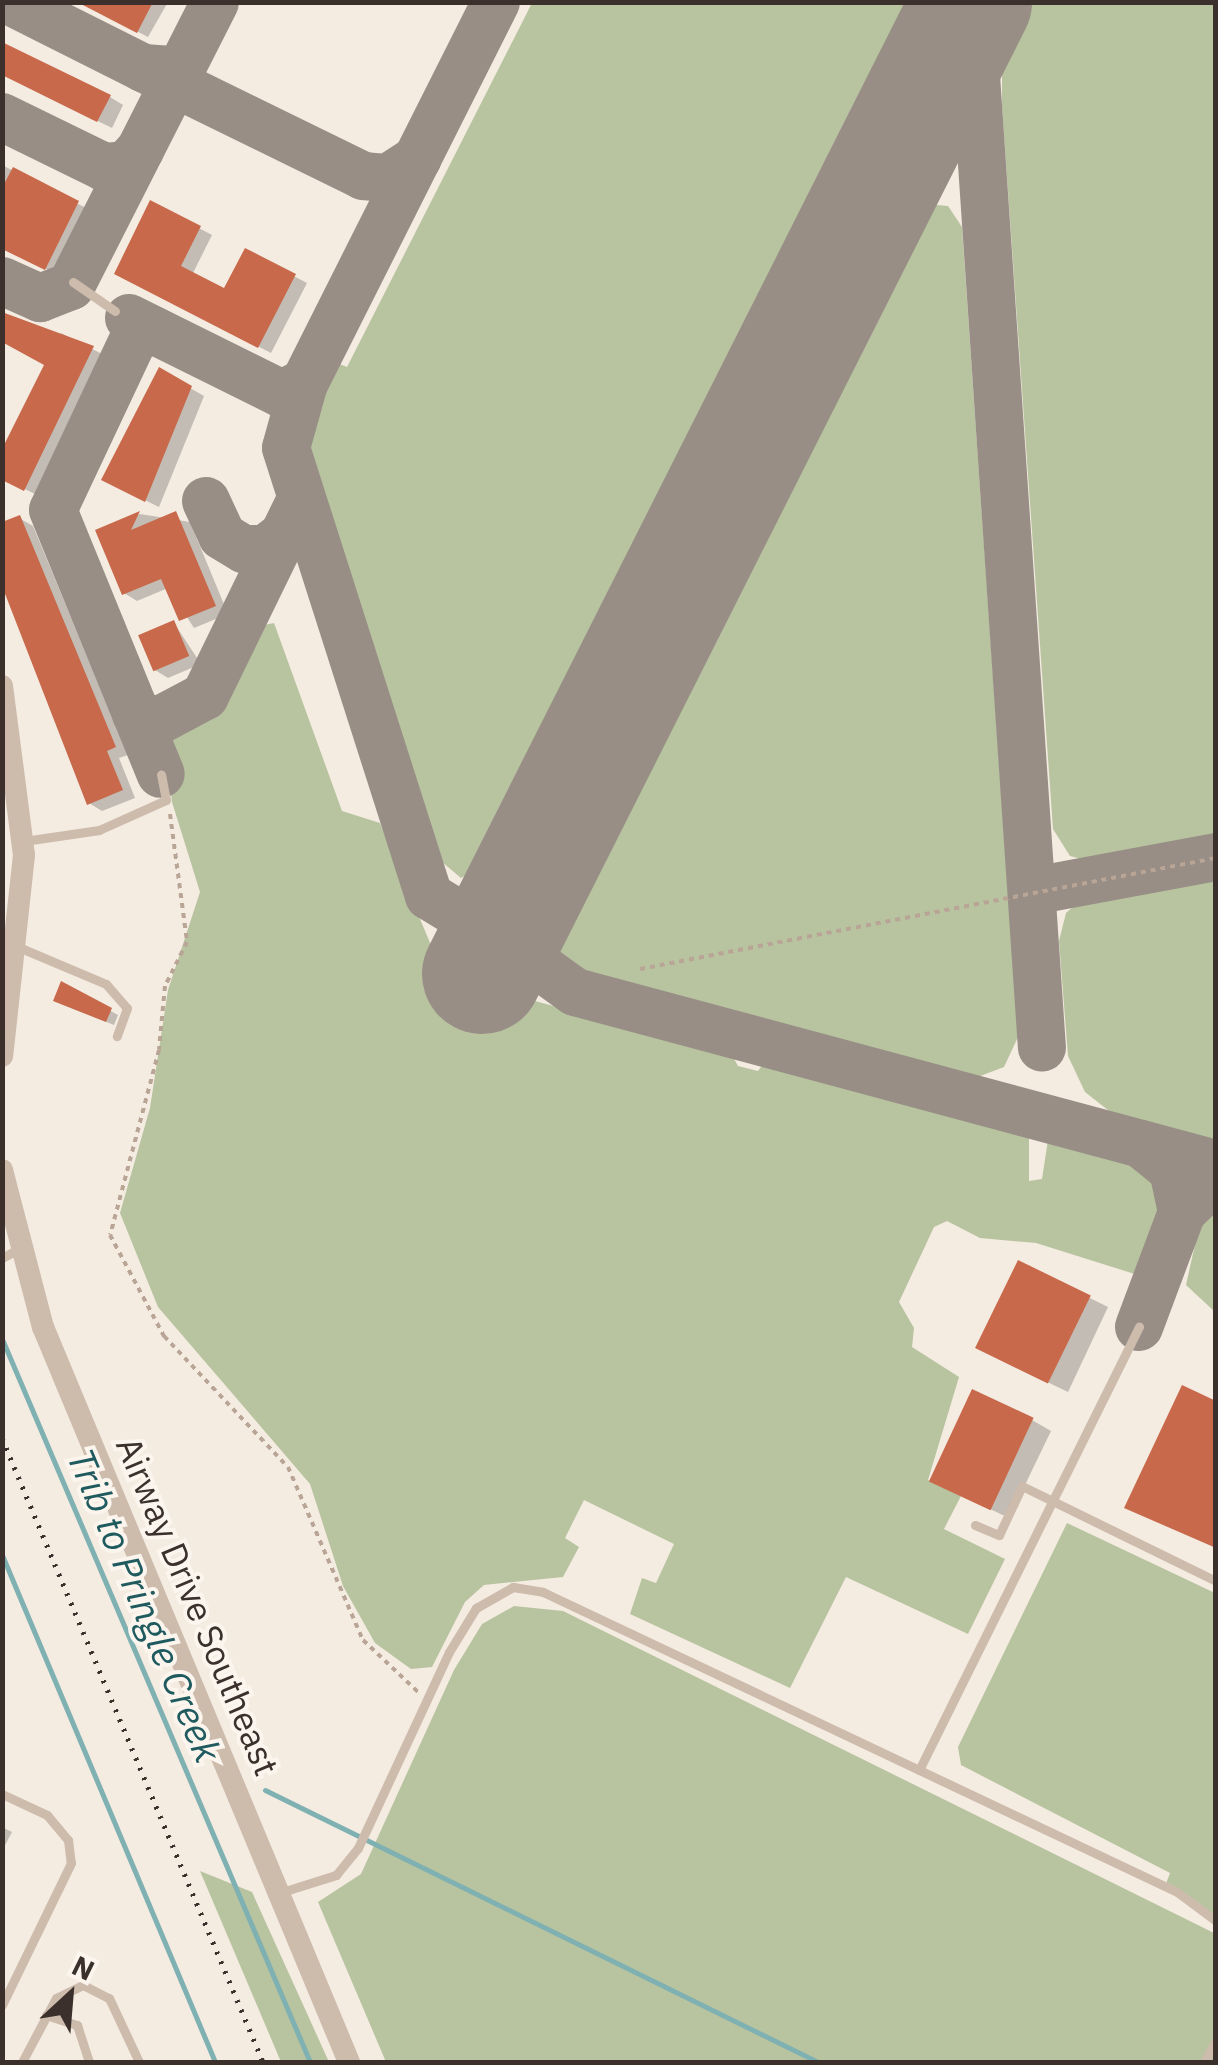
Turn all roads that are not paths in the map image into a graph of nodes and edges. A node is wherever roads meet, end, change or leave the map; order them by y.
1 (73, 282) dead end
2 (115, 312) dead end
3 (2, 686) edge
4 (161, 774) dead end
5 (24, 841) junction
6 (16, 946) junction
7 (117, 1036) dead end
8 (2, 1056) edge
9 (2, 1170) edge
10 (10, 1254) edge
11 (1138, 1327) dead end
12 (1053, 1502) junction
13 (974, 1525) dead end
14 (1216, 1581) edge
15 (919, 1770) junction
16 (2, 1794) edge
17 (279, 1892) junction
18 (1216, 1920) edge
19 (2, 2005) edge
20 (46, 2015) junction
21 (1216, 2040) edge
22 (22, 2062) edge
23 (90, 2062) edge
24 (139, 2062) edge
25 (349, 2062) edge
26 (1204, 2062) edge

1 - 2 lane
3 - 5 street
4 - 5 lane
5 - 6 street
6 - 7 lane
6 - 8 street
9 - 10 street, Airway Drive Southeast
10 - 17 street, Airway Drive Southeast
11 - 12 lane
12 - 13 lane
12 - 14 lane
12 - 15 lane
15 - 17 lane
15 - 18 lane
16 - 19 lane
17 - 25 street, Airway Drive Southeast
20 - 22 lane
20 - 23 lane
20 - 24 lane
21 - 26 lane

